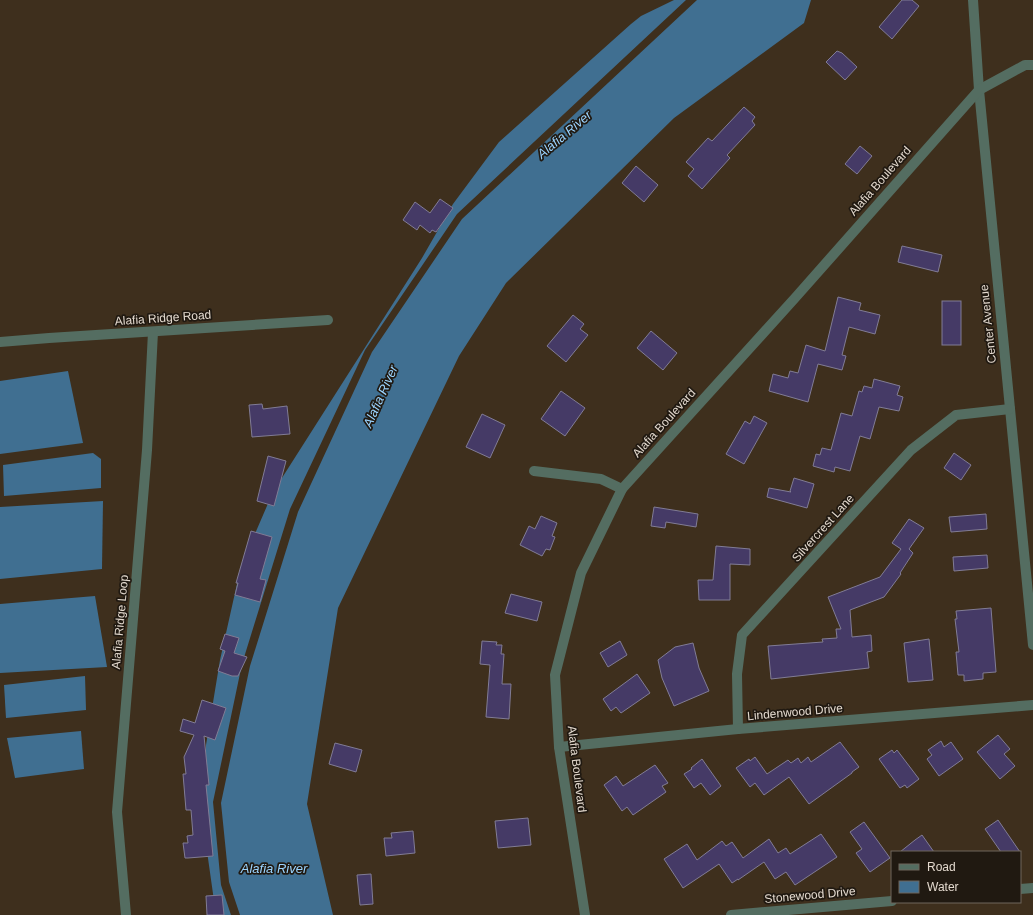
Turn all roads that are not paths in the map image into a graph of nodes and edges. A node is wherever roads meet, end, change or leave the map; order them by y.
1 (973, 0) edge
2 (1033, 65) edge
3 (979, 90) junction
4 (328, 320) dead end
5 (153, 332) junction
6 (0, 342) edge
7 (1010, 409) junction
8 (534, 471) dead end
9 (622, 489) junction
10 (1033, 645) edge
11 (1033, 705) edge
12 (738, 729) junction
13 (558, 747) junction
14 (1033, 888) edge
15 (1021, 889) edge
16 (891, 901) edge
17 (126, 915) edge
18 (585, 915) edge
19 (731, 915) edge

1 - 3 street, Center Avenue
2 - 3 street, Alafia Boulevard
3 - 7 street, Center Avenue
3 - 9 street, Alafia Boulevard
4 - 5 street, Alafia Ridge Road
5 - 6 street, Alafia Ridge Road
5 - 17 street, Alafia Ridge Loop
7 - 10 street, Center Avenue
7 - 12 street, Silvercrest Lane
8 - 9 street
9 - 13 street, Alafia Boulevard
11 - 12 street, Lindenwood Drive
12 - 13 street, Lindenwood Drive
13 - 18 street, Alafia Boulevard
14 - 15 street
16 - 19 street, Stonewood Drive

